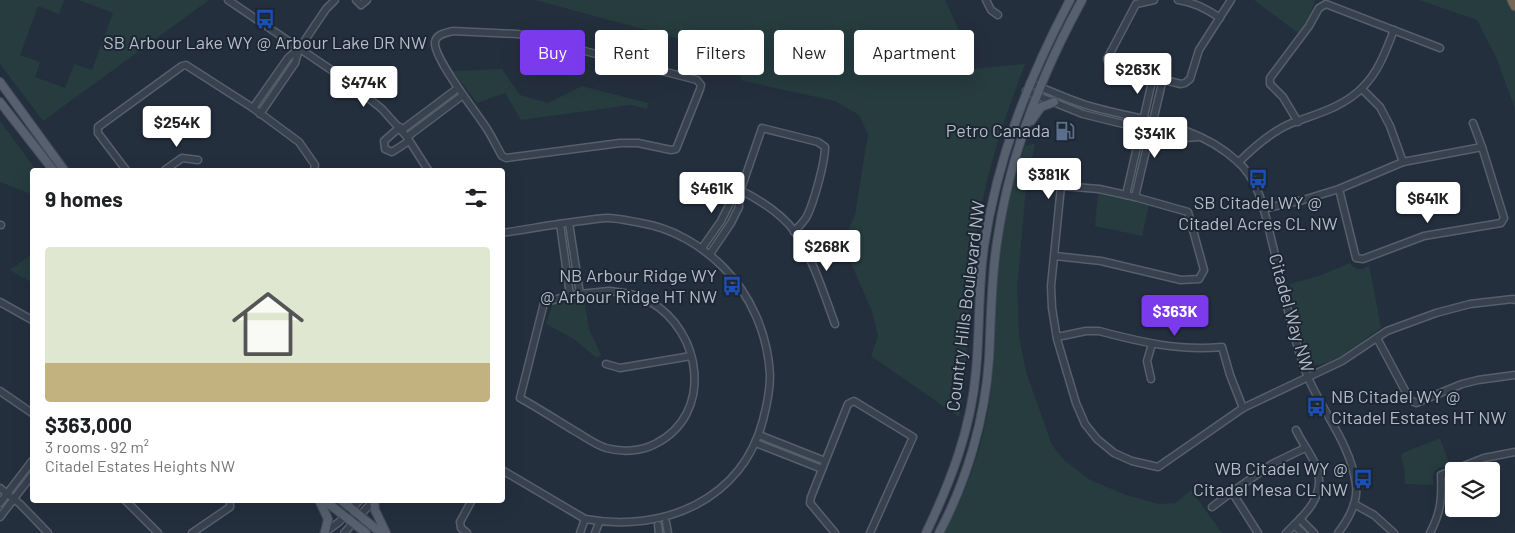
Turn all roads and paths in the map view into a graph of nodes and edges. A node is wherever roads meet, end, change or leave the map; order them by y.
1 (228, 0) edge
2 (335, 0) edge
3 (356, 0) edge
4 (367, 0) edge
5 (986, 0) edge
6 (1070, 0) edge
7 (1082, 0) edge
8 (1154, 0) edge
9 (1178, 0) edge
10 (1231, 0) edge
11 (1512, 0) edge
12 (1515, 6) edge
13 (998, 15) dead end
14 (1220, 18) junction
15 (1394, 30) junction
16 (520, 34) edge
17 (1440, 48) dead end
18 (299, 49) junction
19 (585, 50) edge
20 (1153, 77) junction
21 (1163, 79) junction
22 (0, 82) edge
23 (1030, 83) junction
24 (1041, 87) junction
25 (458, 88) junction
26 (1362, 89) junction
27 (1026, 91) junction
28 (463, 95) junction
29 (1037, 96) junction
30 (0, 102) edge
31 (1054, 102) junction
32 (252, 108) junction
33 (260, 114) junction
34 (1144, 119) junction
35 (1154, 121) junction
36 (1298, 122) junction
37 (1473, 123) dead end
38 (401, 129) junction
39 (1141, 129) junction
40 (1151, 131) junction
41 (1023, 134) junction
42 (1200, 137) junction
43 (408, 139) junction
44 (1482, 148) junction
45 (198, 160) dead end
46 (1239, 162) junction
47 (1403, 162) junction
48 (50, 168) edge
49 (63, 168) edge
50 (124, 168) edge
51 (168, 168) edge
52 (314, 168) edge
53 (427, 168) edge
54 (1339, 188) junction
55 (740, 192) junction
56 (1126, 195) junction
57 (1135, 197) junction
58 (1263, 209) junction
59 (569, 223) junction
60 (560, 224) junction
61 (794, 232) junction
62 (505, 233) edge
63 (702, 248) junction
64 (710, 254) junction
65 (1055, 256) junction
66 (580, 294) junction
67 (570, 295) junction
68 (1515, 300) edge
69 (0, 302) edge
70 (30, 319) edge
71 (835, 324) dead end
72 (1057, 337) junction
73 (1377, 338) junction
74 (1152, 344) junction
75 (691, 356) junction
76 (606, 364) dead end
77 (1515, 375) edge
78 (1308, 376) junction
79 (1151, 379) dead end
80 (0, 391) edge
81 (1243, 408) junction
82 (30, 412) edge
83 (1296, 430) dead end
84 (759, 435) junction
85 (756, 443) junction
86 (1305, 448) junction
87 (1515, 452) edge
88 (825, 461) junction
89 (30, 464) edge
90 (822, 469) junction
91 (505, 472) edge
92 (30, 478) edge
93 (0, 488) edge
94 (1232, 492) junction
95 (8, 494) junction
96 (14, 499) junction
97 (128, 503) edge
98 (230, 503) edge
99 (320, 503) edge
100 (328, 503) edge
101 (344, 503) edge
102 (357, 503) edge
103 (371, 503) edge
104 (374, 503) edge
105 (470, 503) edge
106 (0, 504) edge
107 (1354, 504) junction
108 (1212, 507) dead end
109 (352, 509) junction
110 (360, 516) junction
111 (0, 517) edge
112 (345, 517) junction
113 (585, 519) junction
114 (1300, 519) junction
115 (666, 522) junction
116 (599, 523) junction
117 (354, 524) junction
118 (658, 525) junction
119 (1294, 525) junction
120 (48, 533) edge
121 (158, 533) edge
122 (192, 533) edge
123 (325, 533) edge
124 (344, 533) edge
125 (366, 533) edge
126 (380, 533) edge
127 (386, 533) edge
128 (467, 533) edge
129 (580, 533) edge
130 (595, 533) edge
131 (659, 533) edge
132 (668, 533) edge
133 (836, 533) edge
134 (870, 533) edge
135 (926, 533) edge
136 (938, 533) edge
137 (1258, 533) edge
138 (1286, 533) edge
139 (1303, 533) edge
140 (1314, 533) edge
141 (1338, 533) edge
142 (1394, 533) edge
143 (1430, 533) edge

1 - 18 street
2 - 18 street
3 - 4 street
5 - 13 street
6 - 23 main road, Country Hills Boulevard NW
7 - 24 main road, Country Hills Boulevard NW
8 - 20 street
9 - 14 street
10 - 14 street
11 - 12 highway
14 - 21 street
15 - 17 street
15 - 26 street
15 - 36 street
16 - 25 street
18 - 32 street
18 - 33 street
18 - 38 street
19 - 28 street
20 - 21 street
20 - 34 street
21 - 35 street
22 - 49 main road
23 - 24 street, Citadel Way NW
23 - 27 main road, Country Hills Boulevard NW
24 - 29 main road, Country Hills Boulevard NW
24 - 34 street, Citadel Way NW
25 - 28 street
25 - 38 street
26 - 36 street
26 - 47 street
27 - 29 street, Citadel Way NW
27 - 135 main road, Country Hills Boulevard NW
28 - 43 street
29 - 31 street, Citadel Way NW
29 - 41 main road, Country Hills Boulevard NW
30 - 48 main road
31 - 39 street, Citadel Way NW
31 - 41 main road
32 - 33 street
32 - 50 street
33 - 52 street
34 - 35 street, Citadel Way NW
34 - 39 street
35 - 40 street
35 - 42 street, Citadel Way NW
36 - 46 street
37 - 44 street
38 - 43 street
38 - 43 street
39 - 40 street, Citadel Way NW
39 - 56 street
40 - 42 street, Citadel Way NW
40 - 57 street
41 - 136 main road, Country Hills Boulevard NW
42 - 46 street, Citadel Way NW
43 - 53 street
44 - 47 street
44 - 54 street
45 - 51 street
46 - 58 street, Citadel Way NW
47 - 54 street
54 - 58 street
55 - 61 street
55 - 61 street
55 - 63 street
55 - 64 street
56 - 57 street
56 - 65 street
57 - 65 street
58 - 78 street, Citadel Way NW
59 - 60 street
59 - 63 street
59 - 66 street
60 - 62 street
60 - 67 street
61 - 71 street
63 - 64 street
64 - 84 street
65 - 72 street
66 - 67 street
66 - 75 street
67 - 75 street
68 - 73 street
69 - 70 street
72 - 74 street
72 - 81 street
73 - 77 street
73 - 78 street
74 - 79 street
74 - 81 street
75 - 76 street
78 - 81 street
78 - 107 street, Citadel Way NW
80 - 82 street
83 - 86 street
84 - 85 street
84 - 88 street
85 - 90 street
85 - 115 street
86 - 94 street
86 - 114 street
87 - 143 street
88 - 90 street
88 - 134 street
89 - 95 street
90 - 133 street
91 - 113 street
92 - 96 street
93 - 95 street
94 - 108 street
94 - 137 street
95 - 96 street
95 - 106 street
96 - 111 street
96 - 120 street
97 - 121 street
98 - 122 street
99 - 123 main road
100 - 112 main road
101 - 109 main road
102 - 109 street
103 - 110 street
104 - 127 main road
105 - 128 street
107 - 141 street, Citadel Way NW
107 - 142 street
109 - 110 main road
109 - 112 street
110 - 117 street
110 - 126 main road
112 - 117 main road
112 - 123 street
113 - 116 street
113 - 129 street
114 - 119 street
114 - 140 street
115 - 118 street
115 - 132 street
116 - 118 street
116 - 130 street
117 - 124 street
117 - 125 main road
118 - 131 street
119 - 138 street
119 - 139 street

